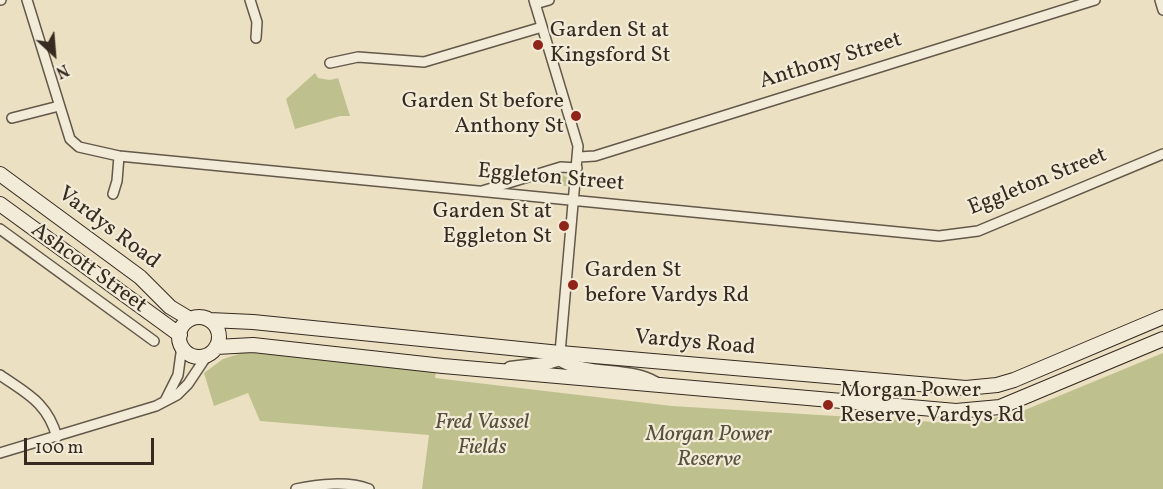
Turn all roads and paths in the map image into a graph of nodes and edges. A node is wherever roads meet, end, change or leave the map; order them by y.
1 (27, 0) edge
2 (250, 0) edge
3 (549, 0) edge
4 (1095, 0) edge
5 (1160, 0) edge
6 (534, 2) edge
7 (1163, 10) edge
8 (542, 27) junction
9 (256, 38) dead end
10 (330, 63) dead end
11 (59, 106) junction
12 (12, 118) dead end
13 (1163, 154) edge
14 (119, 156) junction
15 (579, 157) junction
16 (577, 168) junction
17 (0, 174) edge
18 (477, 192) junction
19 (113, 194) dead end
20 (574, 200) junction
21 (0, 204) edge
22 (0, 229) edge
23 (1163, 317) edge
24 (190, 319) junction
25 (210, 320) junction
26 (1163, 339) edge
27 (181, 340) junction
28 (154, 341) dead end
29 (212, 351) junction
30 (560, 352) junction
31 (487, 370) junction
32 (0, 375) edge
33 (658, 385) junction
34 (165, 401) junction
35 (57, 436) junction
36 (0, 453) edge
37 (296, 489) edge
38 (369, 489) edge

1 - 11 street, Eggleton Street
2 - 9 street
3 - 6 street
4 - 15 street, Anthony Street
5 - 7 street
6 - 8 street
8 - 10 street
8 - 15 street
11 - 12 street
11 - 14 street, Eggleton Street
13 - 20 street, Eggleton Street
14 - 18 street, Eggleton Street
14 - 19 street
15 - 16 street
16 - 18 street
16 - 20 street
17 - 24 main road, Vardys Road
18 - 20 street, Eggleton Street
20 - 30 street
21 - 27 main road, Vardys Road
22 - 28 street, Ashcott Street
23 - 30 main road, Vardys Road
24 - 25 main road
24 - 27 main road
25 - 29 main road
25 - 30 main road, Vardys Road
26 - 33 main road, Vardys Road
27 - 29 main road
27 - 34 street
29 - 31 main road, Vardys Road
29 - 34 street
30 - 31 street
30 - 33 street
31 - 33 main road, Vardys Road
32 - 35 street
34 - 35 street
35 - 36 street
37 - 38 street

